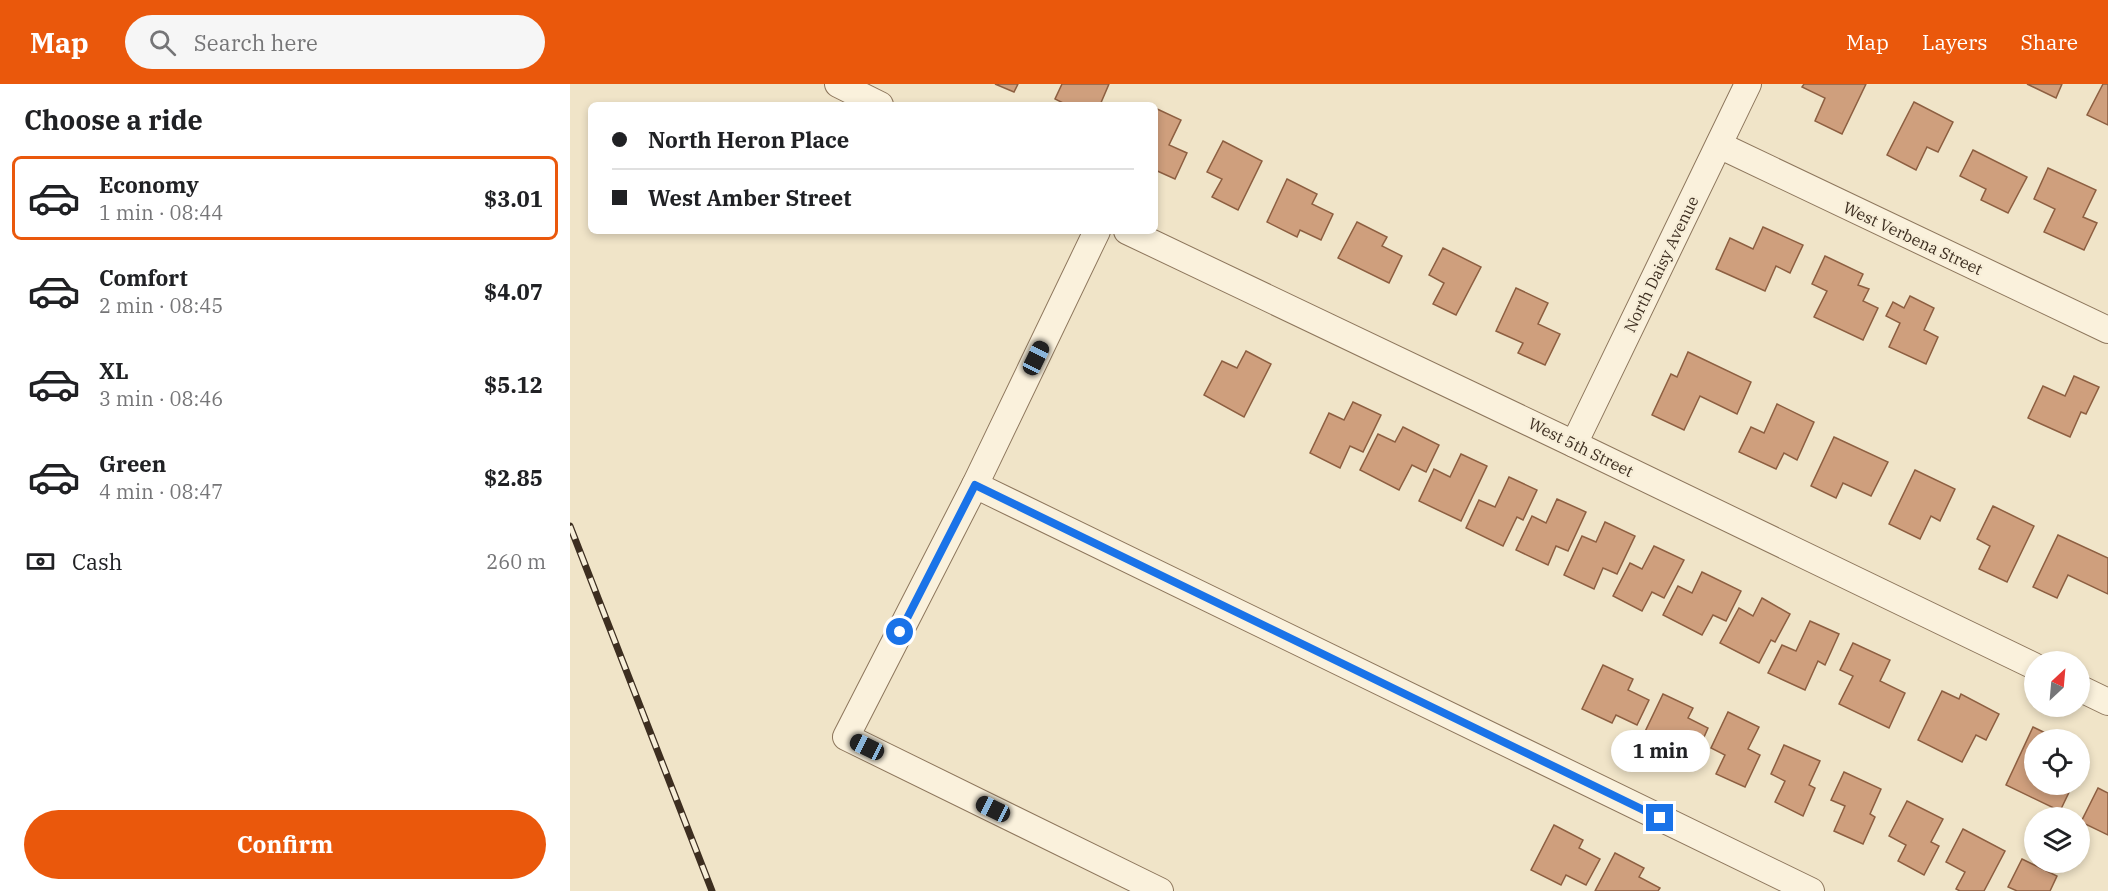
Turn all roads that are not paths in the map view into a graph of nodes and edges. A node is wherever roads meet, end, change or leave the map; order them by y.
1 (838, 84) edge
2 (1748, 84) edge
3 (874, 102) edge
4 (1719, 145) junction
5 (1096, 234) edge
6 (1133, 234) edge
7 (2108, 330) edge
8 (1574, 444) junction
9 (975, 485) junction
10 (2024, 661) edge
11 (2090, 693) edge
12 (2108, 702) edge
13 (1160, 891) edge
14 (1811, 891) edge

1 - 3 street
2 - 4 street, North Daisy Avenue
4 - 7 street, West Verbena Street
4 - 8 street, North Daisy Avenue
5 - 9 street
6 - 8 street, West 5th Street
8 - 10 street, West 5th Street
9 - 13 street
9 - 14 street
11 - 12 street

